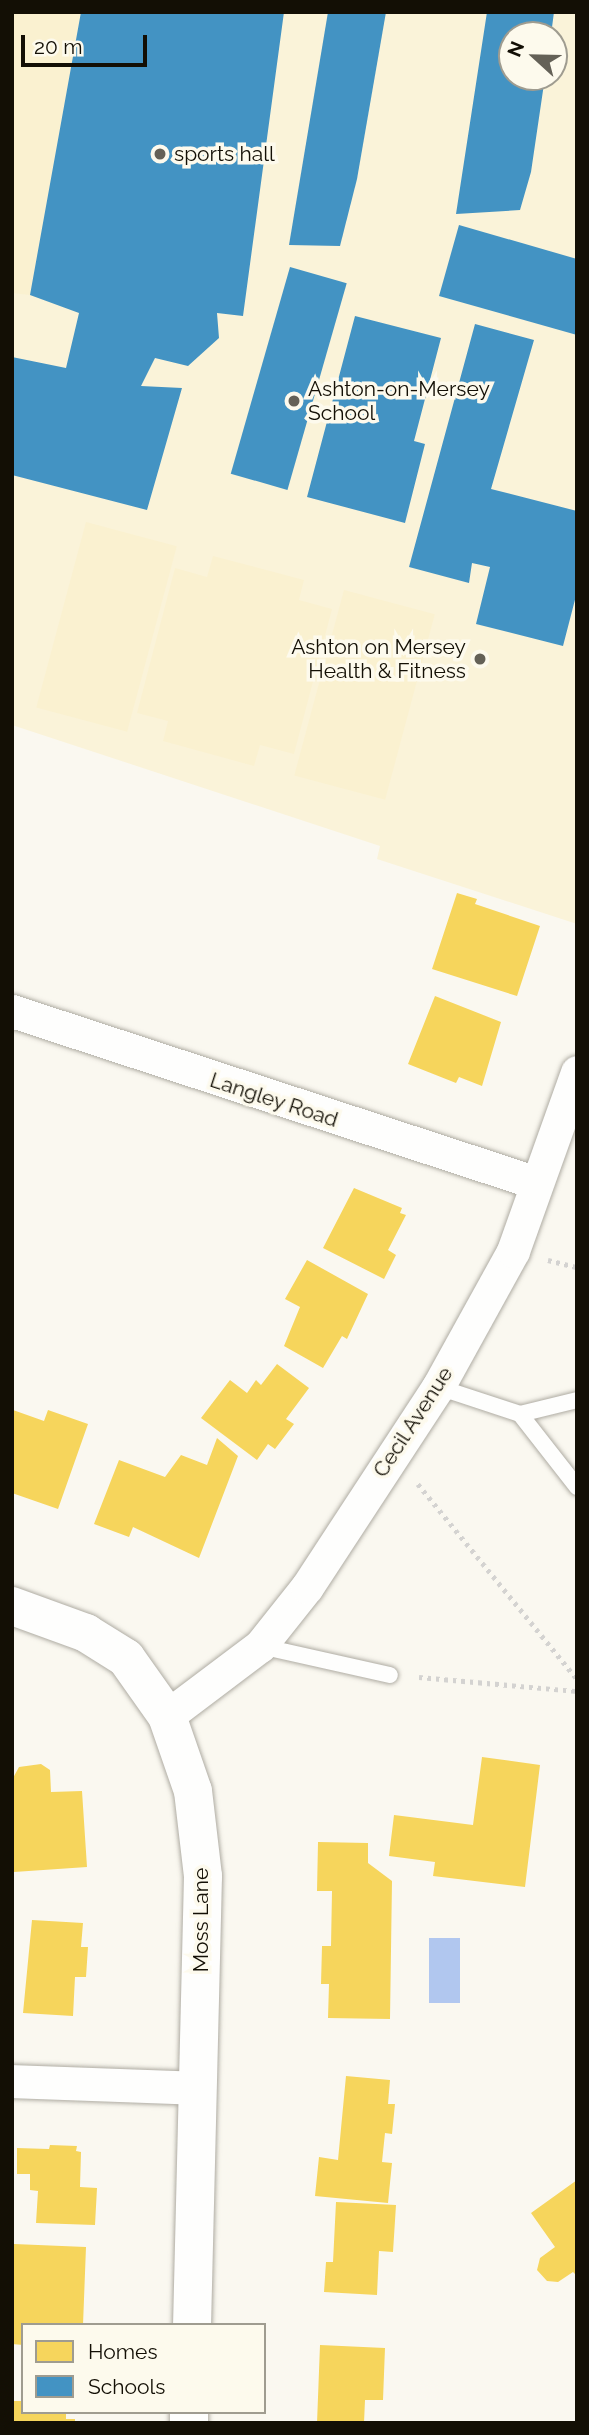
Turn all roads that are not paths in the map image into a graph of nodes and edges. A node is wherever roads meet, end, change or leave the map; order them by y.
1 (12, 1011) edge
2 (577, 1072) edge
3 (537, 1183) junction
4 (438, 1387) junction
5 (577, 1400) edge
6 (520, 1414) junction
7 (577, 1487) edge
8 (12, 1606) edge
9 (260, 1646) junction
10 (390, 1675) road end
11 (167, 1716) junction
12 (12, 2081) edge
13 (199, 2088) junction
14 (192, 2323) edge

1 - 3 street, Langley Road
2 - 3 street, Cecil Avenue
3 - 4 street, Cecil Avenue
4 - 6 lane
4 - 9 street, Cecil Avenue
5 - 6 lane
6 - 7 lane
8 - 11 street, Moss Lane
9 - 10 lane
9 - 11 street, Cecil Avenue
11 - 13 street, Moss Lane
12 - 13 street
13 - 14 street, Moss Lane

